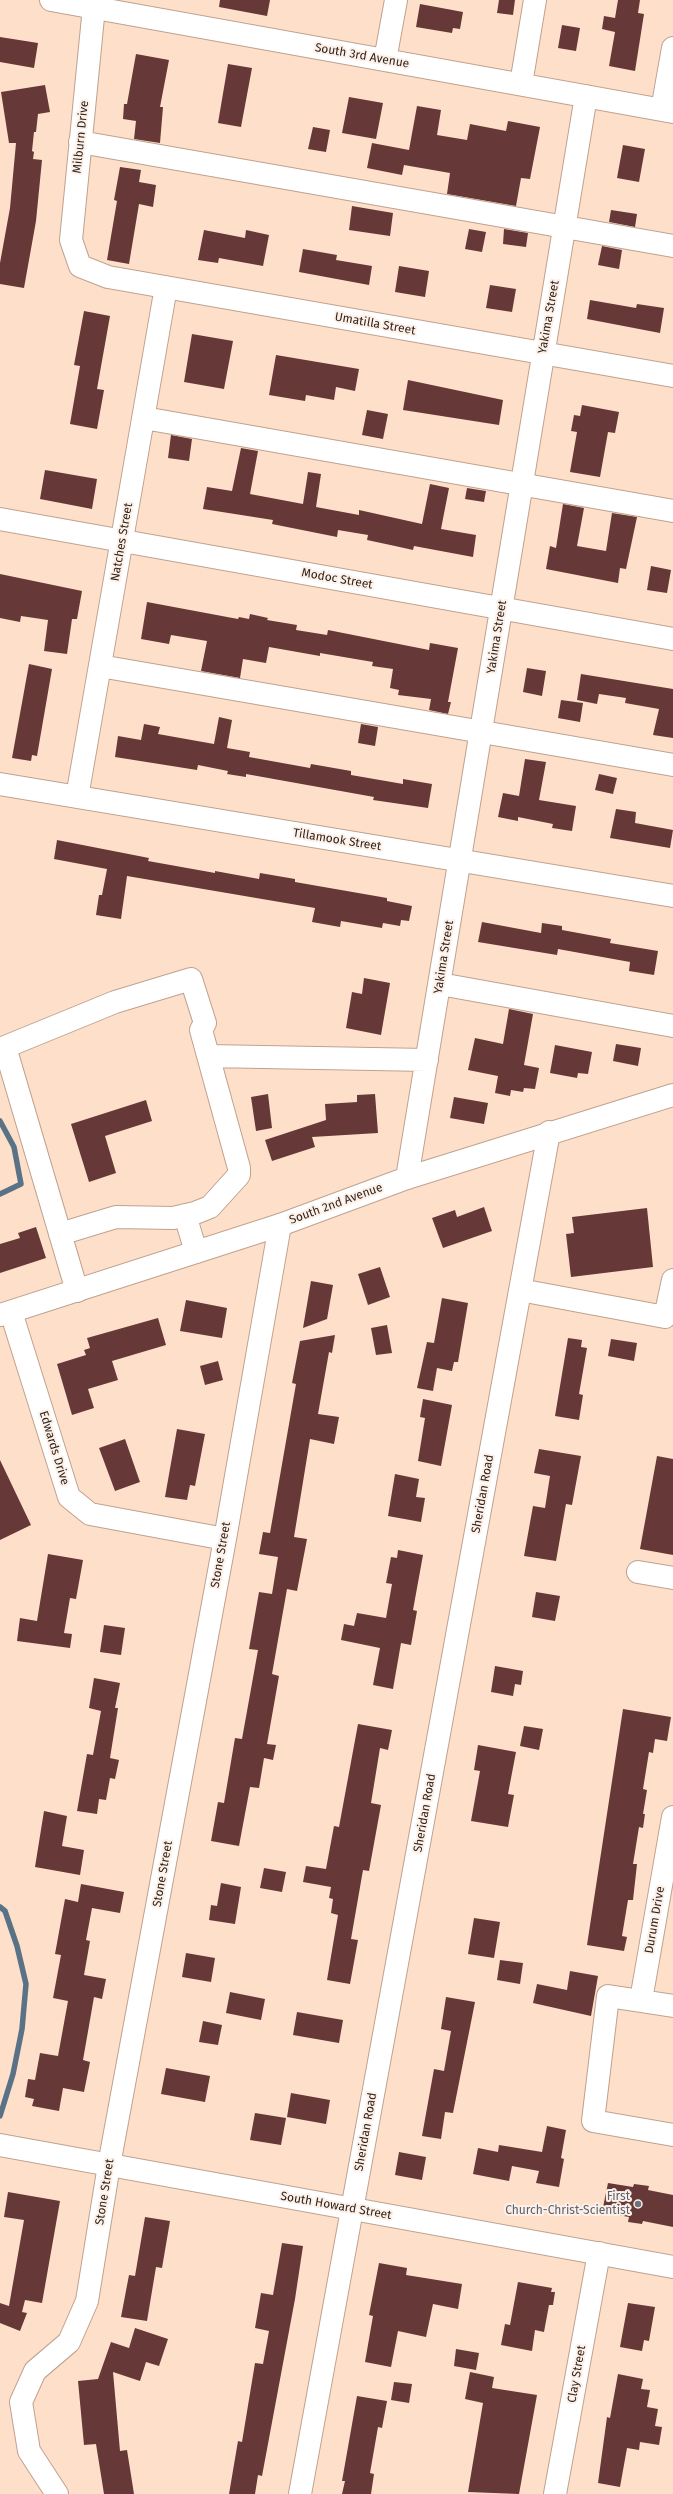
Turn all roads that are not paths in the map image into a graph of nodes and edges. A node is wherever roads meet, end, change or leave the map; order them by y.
1 (51, 0) edge
2 (396, 0) edge
3 (535, 0) edge
4 (94, 7) junction
5 (673, 48) edge
6 (385, 60) junction
7 (521, 84) junction
8 (586, 96) junction
9 (668, 111) edge
10 (80, 142) junction
11 (564, 228) junction
12 (673, 246) edge
13 (80, 266) joint
14 (166, 288) junction
15 (543, 353) junction
16 (673, 376) edge
17 (144, 418) junction
18 (522, 484) junction
19 (673, 510) edge
20 (0, 519) edge
21 (122, 541) junction
22 (502, 608) junction
23 (673, 639) edge
24 (100, 666) junction
25 (481, 732) junction
26 (673, 765) edge
27 (0, 784) edge
28 (77, 797) junction
29 (460, 860) junction
30 (673, 896) edge
31 (440, 984) junction
32 (673, 1026) edge
33 (208, 1056) junction
34 (427, 1060) junction
35 (672, 1100) edge
36 (549, 1132) junction
37 (408, 1178) junction
38 (185, 1215) junction
39 (280, 1225) junction
40 (60, 1234) junction
41 (196, 1252) junction
42 (673, 1280) edge
43 (520, 1290) junction
44 (77, 1291) junction
45 (6, 1313) edge
46 (669, 1318) edge
47 (224, 1539) junction
48 (638, 1572) dead end
49 (673, 1578) edge
50 (673, 1817) edge
51 (641, 2000) junction
52 (673, 2006) edge
53 (673, 2135) edge
54 (0, 2145) edge
55 (109, 2165) junction
56 (352, 2209) junction
57 (599, 2254) junction
58 (673, 2267) edge
59 (57, 2494) edge
60 (300, 2494) edge
61 (555, 2494) edge

1 - 4 street, South 3rd Avenue
2 - 6 street
3 - 7 street
4 - 6 street, South 3rd Avenue
4 - 10 street, Milburn Drive
5 - 9 street
6 - 7 street, South 3rd Avenue
7 - 8 street, South 3rd Avenue
8 - 9 street, South 3rd Avenue
8 - 11 street, Yakima Street
10 - 11 street
10 - 13 street, Milburn Drive
11 - 12 street
11 - 15 street, Yakima Street
13 - 14 street, Umatilla Street
14 - 15 street, Umatilla Street
14 - 17 street, Natches Street
15 - 16 street, Umatilla Street
15 - 18 street, Yakima Street
17 - 18 street
17 - 21 street, Natches Street
18 - 19 street
18 - 22 street, Yakima Street
20 - 21 street, Modoc Street
21 - 22 street, Modoc Street
21 - 24 street, Natches Street
22 - 23 street, Modoc Street
22 - 25 street, Yakima Street
24 - 25 street
24 - 28 street, Natches Street
25 - 26 street
25 - 29 street, Yakima Street
27 - 28 street, Tillamook Street
28 - 29 street, Tillamook Street
29 - 30 street, Tillamook Street
29 - 31 street, Yakima Street
31 - 32 street
31 - 34 street, Yakima Street
33 - 34 street
33 - 38 street
33 - 40 street
34 - 37 street, Yakima Street
35 - 36 street, South 2nd Avenue
36 - 37 street, South 2nd Avenue
36 - 43 street, Sheridan Road
37 - 39 street, South 2nd Avenue
38 - 40 street
38 - 41 street
39 - 41 street, South 2nd Avenue
39 - 47 street, Stone Street
40 - 44 street
41 - 44 street, South 2nd Avenue
42 - 46 street
43 - 46 street
43 - 56 street, Sheridan Road
44 - 45 street, South 2nd Avenue
45 - 47 street, Edwards Drive
47 - 55 street, Stone Street
48 - 49 street
50 - 51 street, Durum Drive
51 - 52 street
51 - 53 street
54 - 55 street, South Howard Street
55 - 56 street, South Howard Street
55 - 59 street, Stone Street
56 - 57 street, South Howard Street
56 - 60 street, Sheridan Road
57 - 58 street, South Howard Street
57 - 61 street, Clay Street

